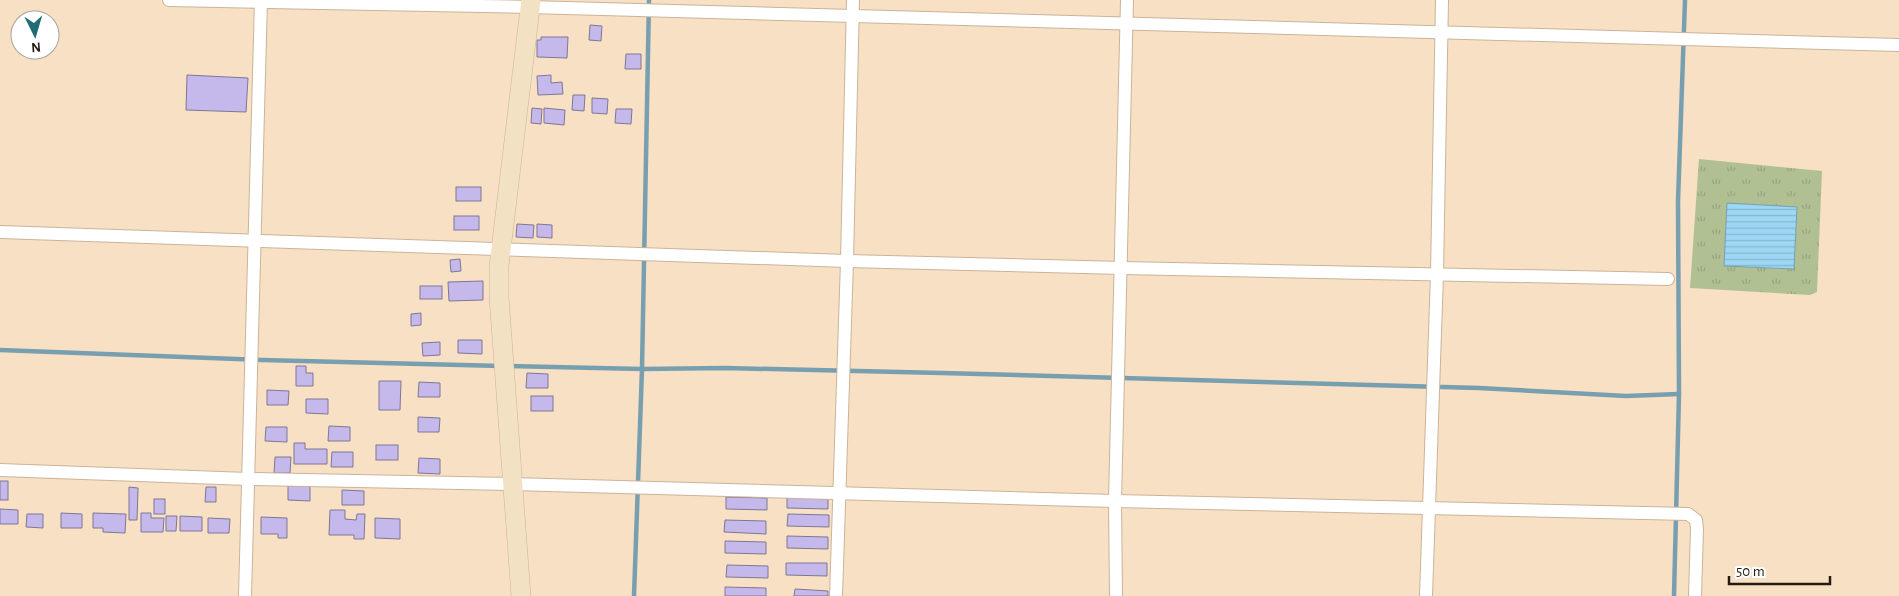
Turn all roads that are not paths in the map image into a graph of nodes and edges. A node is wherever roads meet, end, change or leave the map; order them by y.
1 (169, 0) edge
2 (853, 0) edge
3 (1127, 0) edge
4 (1442, 0) edge
5 (261, 1) edge
6 (530, 4) edge
7 (852, 16) junction
8 (1127, 24) junction
9 (1441, 32) junction
10 (1899, 44) edge
11 (0, 232) edge
12 (255, 240) junction
13 (501, 248) junction
14 (847, 261) junction
15 (1122, 268) junction
16 (1438, 274) junction
17 (1668, 278) dead end
18 (0, 470) edge
19 (248, 479) junction
20 (512, 484) junction
21 (839, 492) junction
22 (1115, 501) junction
23 (1428, 508) junction
24 (245, 596) edge
25 (521, 596) edge
26 (836, 596) edge
27 (1116, 596) edge
28 (1426, 596) edge
29 (1695, 596) edge

1 - 5 street
2 - 7 street
3 - 8 street
4 - 9 street
5 - 6 street
5 - 12 street
6 - 7 street
6 - 13 street
7 - 8 street
7 - 14 street
8 - 9 street
8 - 15 street
9 - 10 street
9 - 16 street
11 - 12 street
12 - 13 street
12 - 19 street
13 - 14 street
13 - 20 street
14 - 15 street
14 - 21 street
15 - 16 street
15 - 22 street
16 - 17 street
16 - 23 street
18 - 19 street
19 - 20 street
19 - 24 street
20 - 21 street
20 - 25 street
21 - 22 street
21 - 26 street
22 - 23 street
22 - 27 street
23 - 28 street
23 - 29 street

